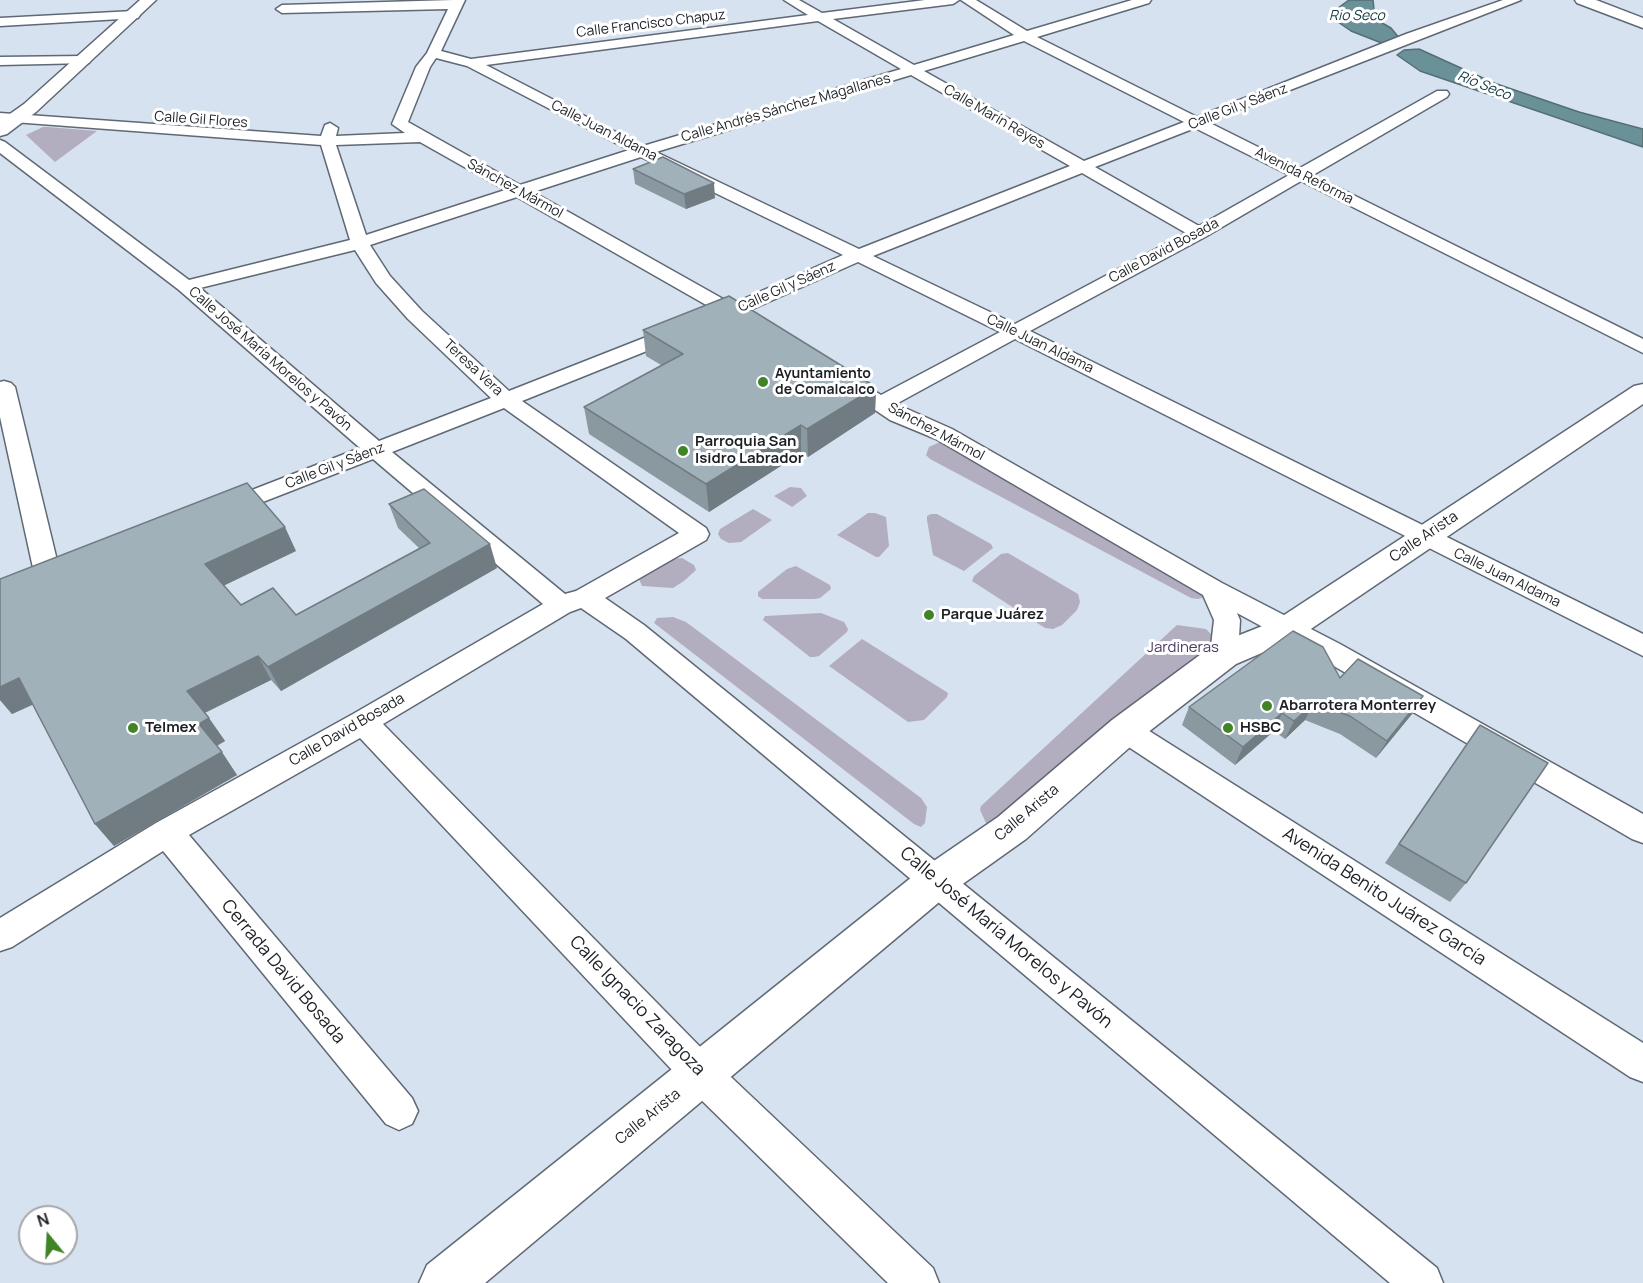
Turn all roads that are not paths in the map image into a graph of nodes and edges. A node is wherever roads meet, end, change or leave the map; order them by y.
1 (149, 0) edge
2 (790, 0) edge
3 (953, 0) edge
4 (967, 0) edge
5 (1145, 0) edge
6 (1515, 0) edge
7 (1582, 0) edge
8 (1611, 0) edge
9 (458, 3) edge
10 (130, 8) edge
11 (282, 9) dead end
12 (1643, 12) edge
13 (111, 16) junction
14 (820, 18) junction
15 (0, 22) edge
16 (1643, 23) edge
17 (1025, 36) junction
18 (58, 60) junction
19 (84, 60) junction
20 (428, 60) junction
21 (0, 62) edge
22 (471, 63) junction
23 (913, 70) junction
24 (38, 78) dead end
25 (1442, 94) dead end
26 (10, 109) edge
27 (1198, 123) junction
28 (400, 124) junction
29 (0, 130) edge
30 (329, 134) junction
31 (421, 137) junction
32 (0, 145) edge
33 (642, 151) junction
34 (1082, 168) junction
35 (1300, 174) junction
36 (519, 189) junction
37 (1199, 233) junction
38 (360, 243) junction
39 (857, 256) junction
40 (186, 286) junction
41 (731, 311) junction
42 (751, 323) edge
43 (1014, 331) junction
44 (1643, 347) edge
45 (832, 372) edge
46 (4, 387) dead end
47 (1643, 392) edge
48 (506, 399) junction
49 (882, 403) junction
50 (376, 450) junction
51 (201, 518) edge
52 (696, 532) joint
53 (1423, 537) junction
54 (70, 569) edge
55 (1213, 589) junction
56 (573, 601) junction
57 (1287, 629) junction
58 (1643, 646) edge
59 (1224, 655) junction
60 (363, 722) junction
61 (1125, 730) junction
62 (1643, 830) edge
63 (166, 832) junction
64 (936, 881) junction
65 (0, 936) edge
66 (1643, 1064) edge
67 (701, 1074) junction
68 (399, 1111) dead end
69 (445, 1283) edge
70 (918, 1283) edge
71 (1422, 1283) edge

1 - 10 street
2 - 14 street, Calle Marín Reyes
3 - 14 street, Calle Francisco Chapuz
4 - 17 street, Avenida Reforma
5 - 17 street, Calle Andrés Sánchez Magallanes
6 - 27 street, Calle Gil y Sáenz
7 - 16 street
8 - 12 street
9 - 11 street
9 - 20 street
10 - 13 street
10 - 19 street
13 - 15 street
13 - 18 street
14 - 22 street, Calle Francisco Chapuz
14 - 23 street, Calle Marín Reyes
17 - 23 street, Calle Andrés Sánchez Magallanes
17 - 27 street, Avenida Reforma
18 - 19 street
18 - 21 street
18 - 24 street
19 - 26 street
20 - 22 street, Calle Juan Aldama
20 - 28 street
22 - 33 street, Calle Juan Aldama
23 - 33 street, Calle Andrés Sánchez Magallanes
23 - 34 street, Calle Marín Reyes
25 - 35 street, Calle David Bosada
26 - 29 street
26 - 30 street, Calle Gil Flores
27 - 34 street, Calle Gil y Sáenz
27 - 35 street, Avenida Reforma
28 - 30 street, Calle Gil Flores
28 - 31 street, Sánchez Mármol
30 - 31 street
30 - 38 street, Teresa Vera
31 - 36 street, Sánchez Mármol
32 - 40 street, Calle José María Morelos y Pavón
33 - 36 street, Calle Andrés Sánchez Magallanes
33 - 39 street, Calle Juan Aldama
34 - 37 street, Calle Marín Reyes
34 - 39 street, Calle Gil y Sáenz
35 - 37 street, Calle David Bosada
35 - 44 street, Avenida Reforma
36 - 38 street, Calle Andrés Sánchez Magallanes
36 - 41 street, Sánchez Mármol
37 - 43 street, Calle David Bosada
38 - 40 street, Calle Andrés Sánchez Magallanes
38 - 48 street, Teresa Vera
39 - 41 street, Calle Gil y Sáenz
39 - 43 street, Calle Juan Aldama
40 - 50 street, Calle José María Morelos y Pavón
41 - 42 street, Sánchez Mármol
41 - 48 street, Calle Gil y Sáenz
43 - 49 street, Calle David Bosada
43 - 53 street, Calle Juan Aldama
45 - 49 street, Sánchez Mármol
46 - 54 street
47 - 53 street, Calle Arista
48 - 50 street, Calle Gil y Sáenz
48 - 52 street, Teresa Vera
49 - 55 street, Sánchez Mármol
50 - 51 street, Calle Gil y Sáenz
50 - 56 street, Calle José María Morelos y Pavón
52 - 56 street, Calle David Bosada
53 - 57 street, Calle Arista
53 - 58 street, Calle Juan Aldama
55 - 57 street, Sánchez Mármol
55 - 59 street
56 - 60 street, Calle David Bosada
56 - 64 street, Calle José María Morelos y Pavón
57 - 59 street, Calle Arista
57 - 62 street, Sánchez Mármol
59 - 61 street, Calle Arista
60 - 63 street, Calle David Bosada
60 - 67 street, Calle Ignacio Zaragoza
61 - 64 street, Calle Arista
61 - 66 street, Avenida Benito Juárez García
63 - 65 street, Calle David Bosada
63 - 68 street, Cerrada David Bosada
64 - 67 street, Calle Arista
64 - 71 street, Calle José María Morelos y Pavón
67 - 69 street, Calle Arista
67 - 70 street, Calle Ignacio Zaragoza

